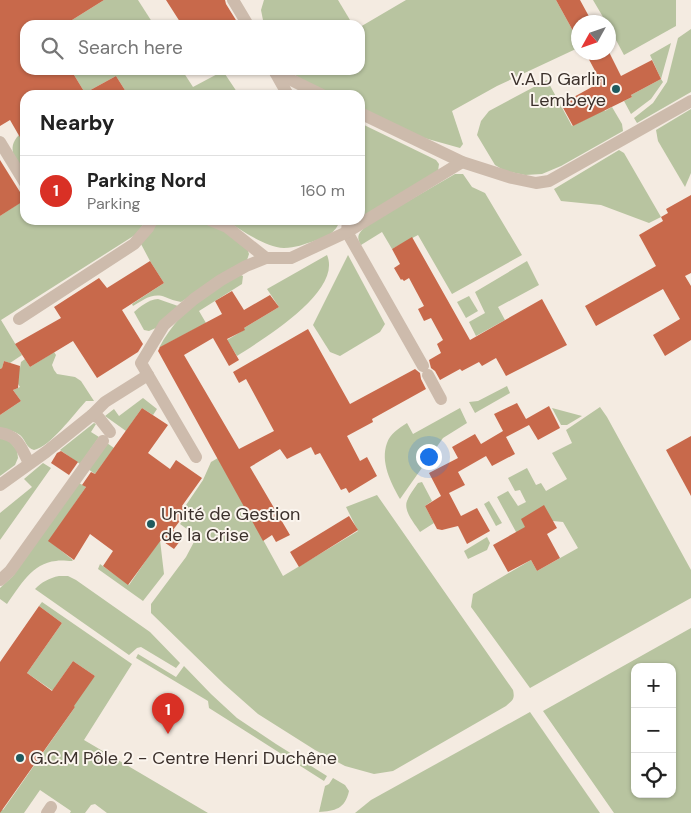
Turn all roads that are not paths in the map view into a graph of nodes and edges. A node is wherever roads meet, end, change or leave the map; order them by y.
1 (233, 0) edge
2 (245, 20) edge
3 (277, 75) edge
4 (283, 75) edge
5 (285, 90) edge
6 (312, 90) edge
7 (691, 101) edge
8 (365, 115) edge
9 (0, 142) edge
10 (462, 162) junction
11 (20, 175) edge
12 (365, 216) edge
13 (150, 225) edge
14 (222, 225) edge
15 (348, 226) edge
16 (266, 258) junction
17 (19, 319) dead end
18 (148, 375) junction
19 (442, 399) dead end
20 (96, 416) junction
21 (0, 433) edge
22 (196, 457) dead end
23 (29, 463) junction
24 (0, 485) edge
25 (0, 580) edge

1 - 2 lane
3 - 5 lane
4 - 6 lane
7 - 10 lane
8 - 10 lane
9 - 11 lane
10 - 12 lane
13 - 17 lane
14 - 16 lane
15 - 16 lane
15 - 19 lane
16 - 18 lane
18 - 20 lane
18 - 22 lane
20 - 23 lane
20 - 25 lane
21 - 23 lane
23 - 24 lane

